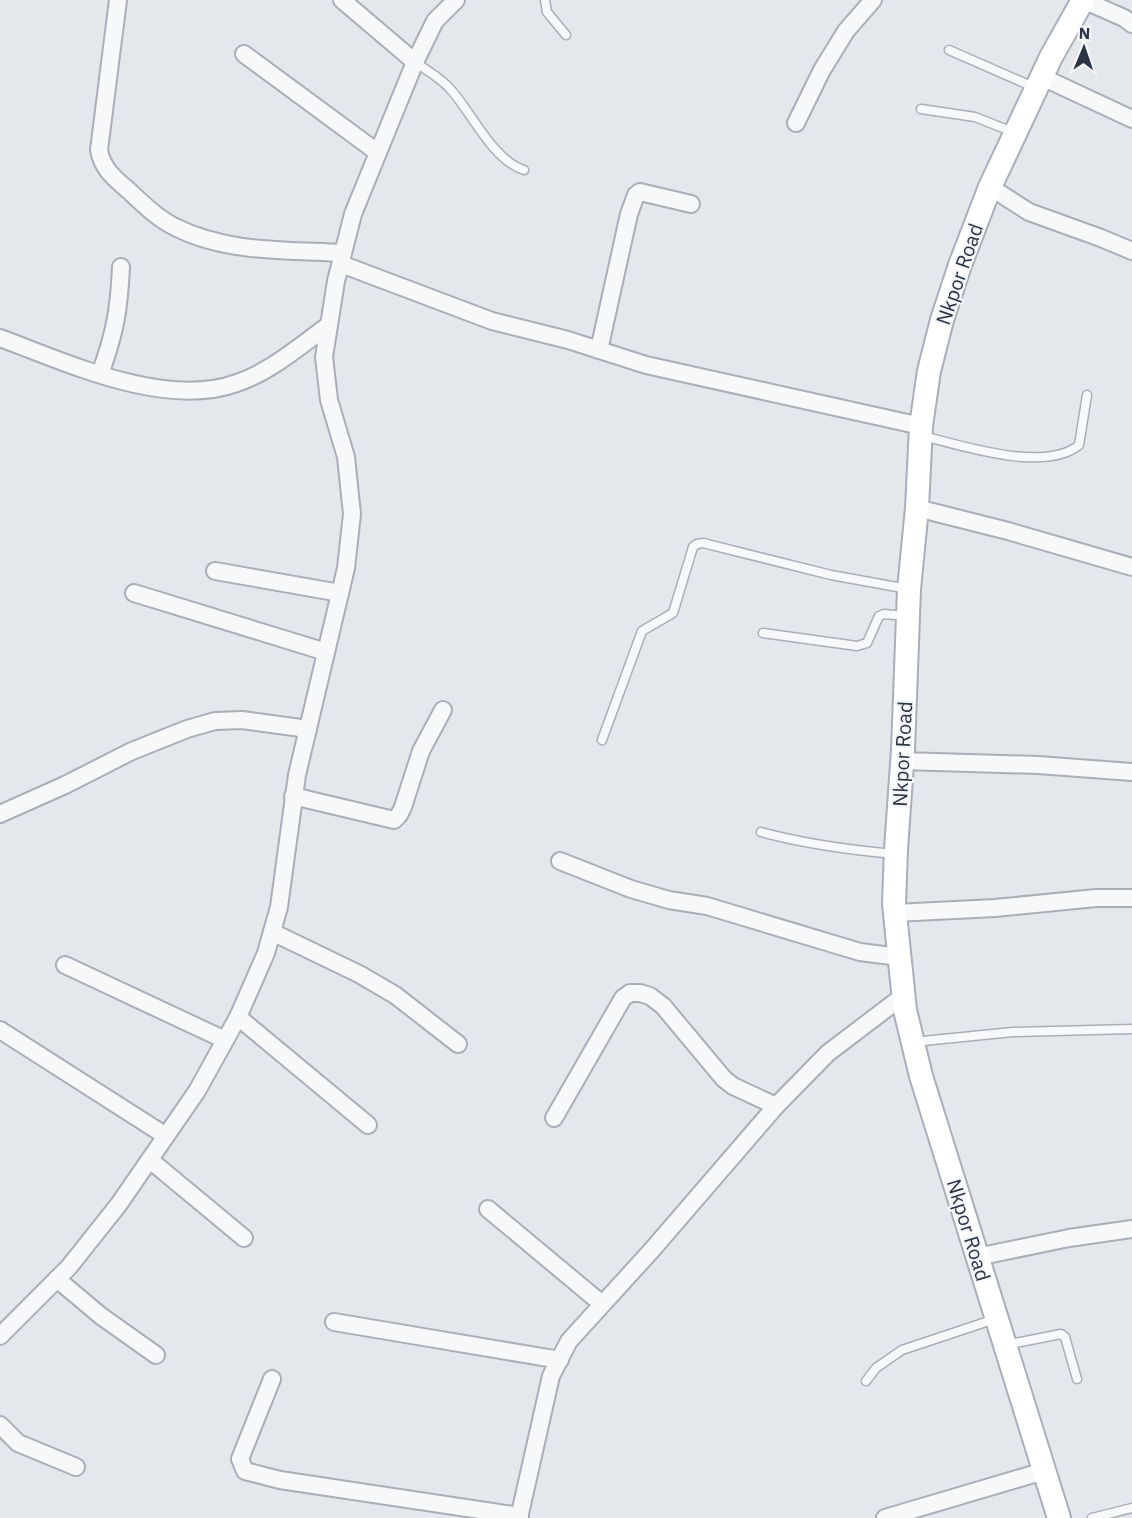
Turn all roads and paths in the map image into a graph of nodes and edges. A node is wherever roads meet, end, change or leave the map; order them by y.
1 (118, 0) edge
2 (342, 0) edge
3 (456, 0) edge
4 (545, 0) edge
5 (873, 0) edge
6 (1083, 0) edge
7 (1132, 24) edge
8 (566, 35) dead end
9 (949, 50) dead end
10 (244, 54) dead end
11 (415, 62) junction
12 (1039, 82) junction
13 (921, 108) dead end
14 (1132, 119) edge
15 (796, 123) dead end
16 (1016, 132) junction
17 (377, 152) junction
18 (524, 170) dead end
19 (990, 187) junction
20 (691, 204) dead end
21 (1132, 251) edge
22 (342, 259) junction
23 (120, 267) dead end
24 (329, 325) junction
25 (0, 338) edge
26 (599, 350) junction
27 (100, 374) junction
28 (1087, 395) dead end
29 (920, 430) junction
30 (917, 508) junction
31 (1132, 567) edge
32 (215, 571) dead end
33 (909, 589) junction
34 (134, 593) dead end
35 (340, 593) junction
36 (908, 616) junction
37 (763, 633) dead end
38 (326, 652) junction
39 (443, 710) dead end
40 (308, 729) junction
41 (602, 740) dead end
42 (903, 761) junction
43 (1132, 772) edge
44 (293, 796) junction
45 (0, 814) edge
46 (760, 832) dead end
47 (896, 854) junction
48 (560, 861) dead end
49 (1132, 898) edge
50 (896, 913) junction
51 (272, 932) junction
52 (899, 957) junction
53 (65, 965) dead end
54 (903, 996) junction
55 (238, 1017) junction
56 (0, 1029) edge
57 (1132, 1029) edge
58 (225, 1040) junction
59 (913, 1042) junction
60 (458, 1044) dead end
61 (776, 1106) junction
62 (554, 1118) dead end
63 (368, 1125) dead end
64 (166, 1137) junction
65 (150, 1160) junction
66 (488, 1209) dead end
67 (1132, 1229) edge
68 (244, 1238) dead end
69 (977, 1257) junction
70 (57, 1279) junction
71 (602, 1304) junction
72 (997, 1319) junction
73 (334, 1322) dead end
74 (0, 1336) edge
75 (1005, 1345) junction
76 (156, 1355) dead end
77 (560, 1360) junction
78 (1077, 1378) dead end
79 (272, 1379) dead end
80 (866, 1381) dead end
81 (0, 1425) edge
82 (76, 1467) dead end
83 (1044, 1471) junction
84 (1132, 1508) edge
85 (520, 1517) edge
86 (885, 1518) edge
87 (1059, 1518) edge
88 (1092, 1518) edge

1 - 22 street
2 - 11 street
3 - 11 street
4 - 8 lane
5 - 15 street
6 - 7 street
6 - 12 street, Nkpor Road
9 - 12 lane
10 - 17 street
11 - 17 street
11 - 18 lane
12 - 14 street
12 - 16 street, Nkpor Road
13 - 16 lane
16 - 19 street, Nkpor Road
17 - 22 street
19 - 21 street
19 - 29 street, Nkpor Road
20 - 26 street
22 - 24 street
22 - 26 street
23 - 27 street
24 - 27 street
24 - 35 street
25 - 27 street
26 - 29 street
28 - 29 lane
29 - 30 street, Nkpor Road
30 - 31 street
30 - 33 street, Nkpor Road
32 - 35 street
33 - 36 street, Nkpor Road
33 - 41 lane
34 - 38 street
35 - 38 street
36 - 37 lane
36 - 42 street, Nkpor Road
38 - 40 street
39 - 44 street
40 - 44 street
40 - 45 street
42 - 43 street
42 - 47 street, Nkpor Road
44 - 51 street
46 - 47 lane
47 - 50 street, Nkpor Road
48 - 52 street
49 - 50 street
50 - 52 street, Nkpor Road
51 - 55 street
51 - 60 street
52 - 54 street, Nkpor Road
53 - 58 street
54 - 59 street, Nkpor Road
54 - 61 street
55 - 58 street
55 - 63 street
56 - 64 street
57 - 59 lane
58 - 64 street
59 - 69 street, Nkpor Road
61 - 62 street
61 - 71 street
64 - 65 street
65 - 68 street
65 - 70 street
66 - 71 street
67 - 69 street
69 - 72 street, Nkpor Road
70 - 74 street
70 - 76 street
71 - 77 street
72 - 75 street, Nkpor Road
72 - 80 lane
73 - 77 street
75 - 78 lane
75 - 83 street, Nkpor Road
77 - 85 street
79 - 85 street
81 - 82 street
83 - 86 street
83 - 87 street, Nkpor Road
84 - 88 lane

